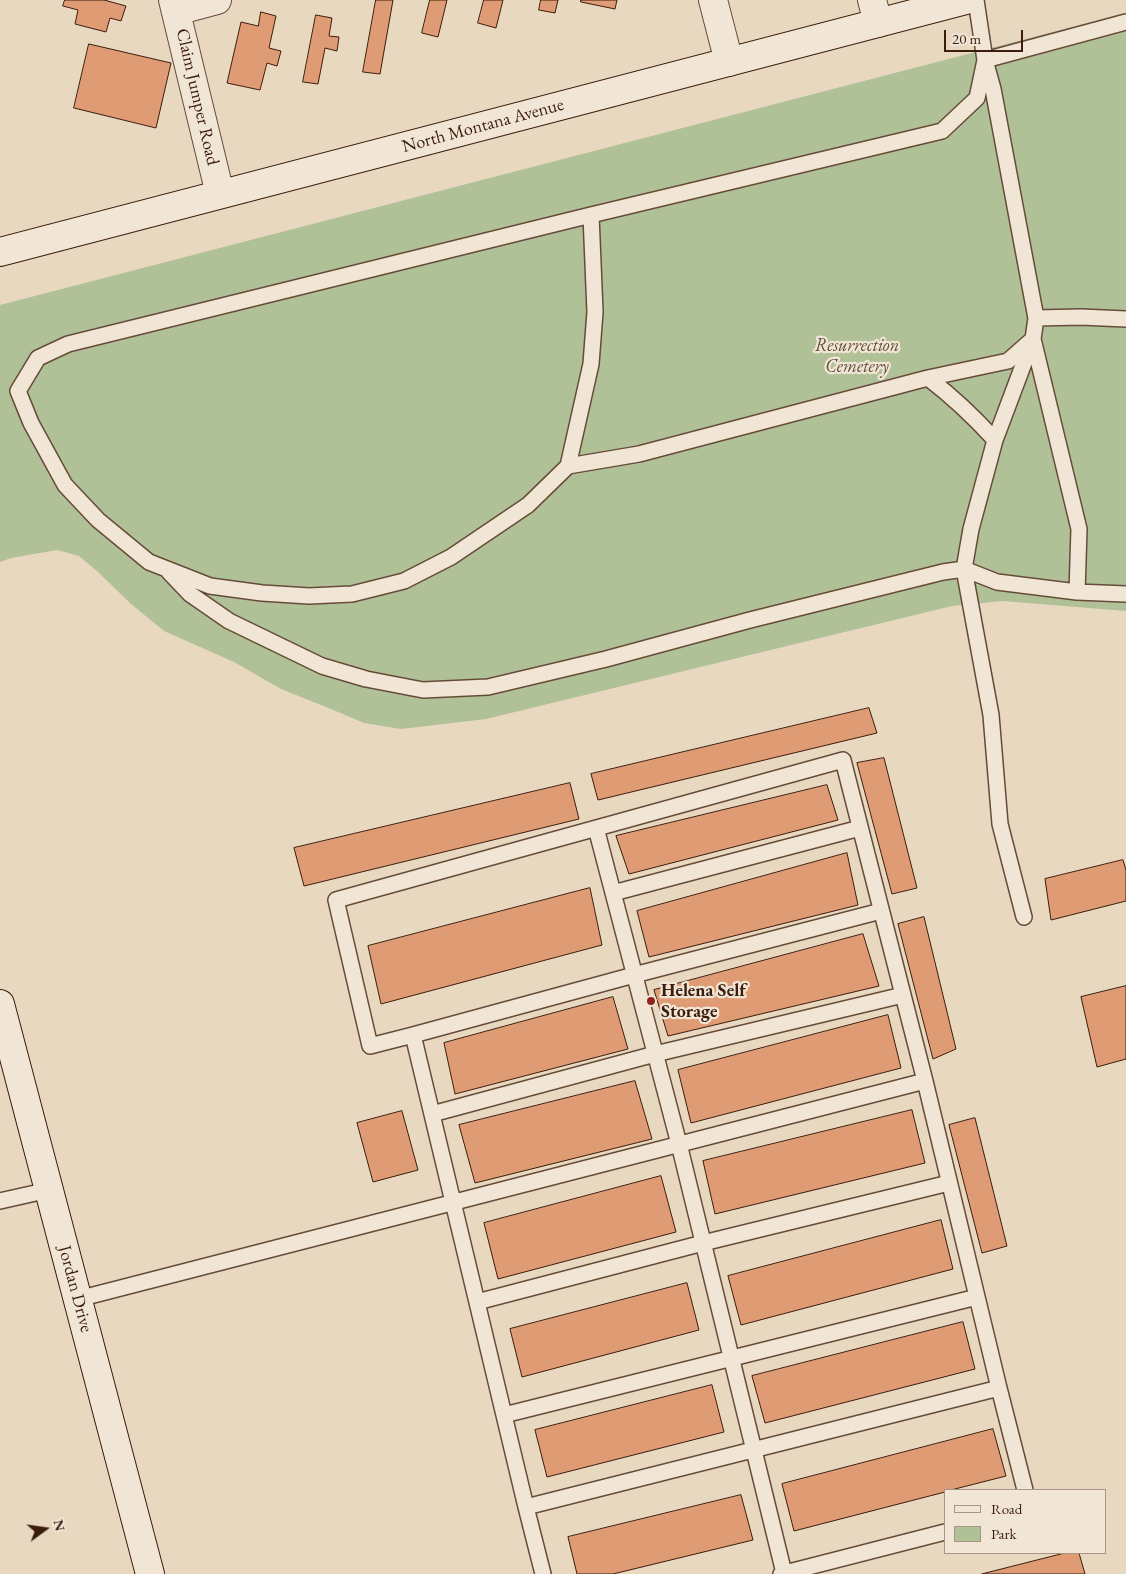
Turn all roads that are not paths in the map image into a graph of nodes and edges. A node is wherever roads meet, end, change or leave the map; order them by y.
1 (218, 0) edge
2 (713, 0) edge
3 (966, 0) edge
4 (976, 0) edge
5 (175, 5) edge
6 (875, 12) edge
7 (1126, 22) edge
8 (985, 60) junction
9 (729, 62) junction
10 (220, 194) junction
11 (591, 215) junction
12 (0, 252) edge
13 (1036, 318) junction
14 (1126, 318) edge
15 (1033, 338) junction
16 (928, 378) junction
17 (995, 440) junction
18 (568, 466) junction
19 (165, 569) junction
20 (964, 569) junction
21 (1076, 592) junction
22 (1126, 594) edge
23 (596, 828) junction
24 (860, 828) junction
25 (613, 892) junction
26 (881, 911) junction
27 (1024, 917) dead end
28 (634, 975) junction
29 (903, 995) junction
30 (0, 1004) edge
31 (413, 1035) junction
32 (655, 1054) junction
33 (925, 1081) junction
34 (432, 1114) junction
35 (679, 1144) junction
36 (949, 1183) junction
37 (49, 1190) junction
38 (0, 1201) edge
39 (453, 1202) junction
40 (703, 1243) junction
41 (977, 1297) junction
42 (78, 1299) junction
43 (477, 1302) junction
44 (731, 1358) junction
45 (999, 1388) junction
46 (504, 1415) junction
47 (754, 1450) junction
48 (1025, 1489) edge
49 (526, 1508) junction
50 (944, 1532) edge
51 (150, 1574) edge
52 (543, 1574) edge
53 (782, 1574) edge

1 - 5 main road
2 - 9 main road
3 - 6 main road, North Montana Avenue
4 - 8 lane
5 - 10 main road, Claim Jumper Road
6 - 9 main road, North Montana Avenue
7 - 8 lane
8 - 11 lane
8 - 13 lane
9 - 10 main road, North Montana Avenue
10 - 12 main road, North Montana Avenue
11 - 18 lane
11 - 19 lane
13 - 14 lane
13 - 15 lane
15 - 16 lane
15 - 17 lane
15 - 21 lane
16 - 17 lane
16 - 18 lane
17 - 20 lane
18 - 19 lane
19 - 20 lane
20 - 21 lane
20 - 27 lane
21 - 22 lane
23 - 24 lane
23 - 25 lane
23 - 31 lane
24 - 25 lane
24 - 26 lane
25 - 28 lane
26 - 28 lane
26 - 29 lane
28 - 31 lane
28 - 32 lane
29 - 32 lane
29 - 33 lane
30 - 37 main road, Jordan Drive
31 - 34 lane
32 - 34 lane
32 - 35 lane
33 - 35 lane
33 - 36 lane
34 - 39 lane
35 - 39 lane
35 - 40 lane
36 - 40 lane
36 - 41 lane
37 - 38 lane
37 - 42 main road, Jordan Drive
39 - 42 lane
39 - 43 lane
40 - 43 lane
40 - 44 lane
41 - 44 lane
41 - 45 lane
42 - 51 main road, Jordan Drive
43 - 46 lane
44 - 46 lane
44 - 47 lane
45 - 47 lane
45 - 48 lane
46 - 49 lane
47 - 49 lane
47 - 53 lane
49 - 52 lane
50 - 53 lane

